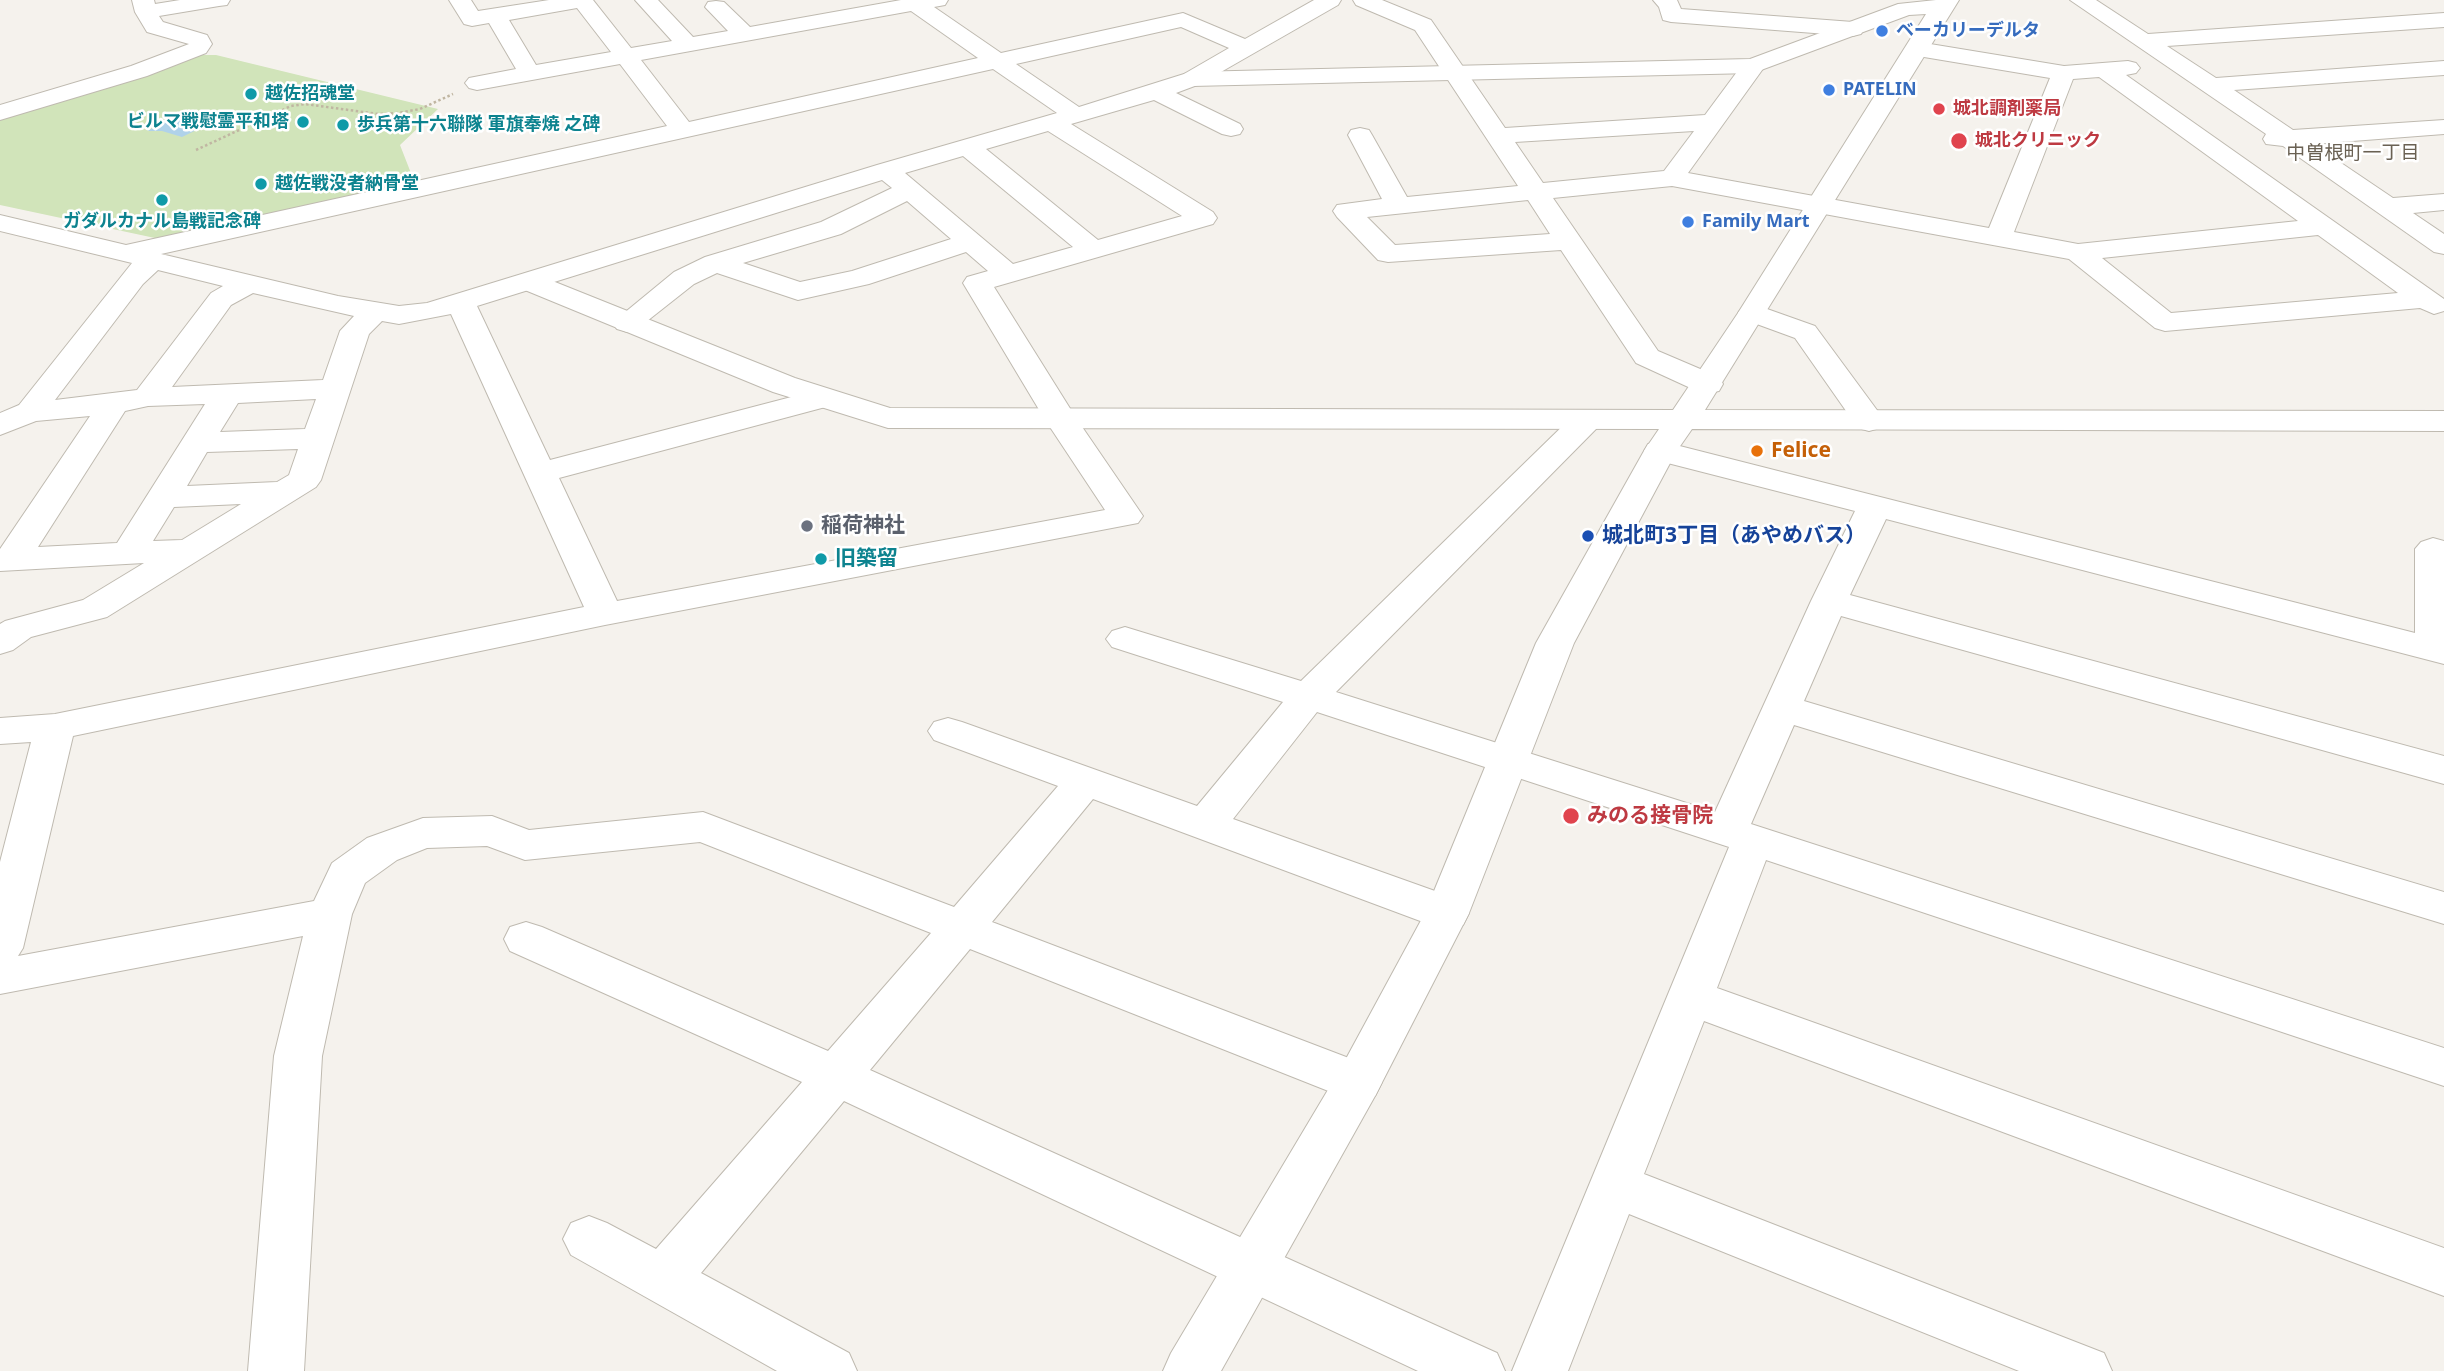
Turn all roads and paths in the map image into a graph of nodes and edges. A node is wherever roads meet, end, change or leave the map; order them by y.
1 (219, 0) edge
2 (460, 0) edge
3 (646, 0) edge
4 (1330, 0) edge
5 (1364, 0) edge
6 (1664, 0) edge
7 (2081, 0) edge
8 (2423, 0) edge
9 (583, 1) edge
10 (926, 2) edge
11 (1945, 3) edge
12 (144, 6) edge
13 (716, 6) dead end
14 (845, 8) edge
15 (2444, 12) edge
16 (495, 15) junction
17 (2444, 20) edge
18 (1742, 22) junction
19 (1853, 29) junction
20 (746, 35) junction
21 (2142, 41) junction
22 (688, 45) junction
23 (1247, 48) junction
24 (1918, 49) junction
25 (626, 56) junction
26 (999, 59) junction
27 (1759, 63) junction
28 (2175, 64) junction
29 (2444, 68) edge
30 (2104, 70) junction
31 (1455, 72) junction
32 (2064, 73) junction
33 (530, 74) junction
34 (1192, 79) junction
35 (477, 83) joint
36 (2211, 85) junction
37 (1156, 92) junction
38 (0, 113) edge
39 (1061, 117) junction
40 (1712, 122) junction
41 (2444, 127) edge
42 (682, 129) junction
43 (1231, 129) dead end
44 (1360, 135) dead end
45 (1498, 136) junction
46 (2285, 139) junction
47 (2206, 144) junction
48 (967, 146) junction
49 (196, 150) dead end
50 (886, 170) junction
51 (1672, 178) junction
52 (909, 190) junction
53 (1536, 192) junction
54 (2444, 202) edge
55 (1818, 205) junction
56 (1398, 206) junction
57 (2386, 207) junction
58 (0, 223) edge
59 (2323, 226) junction
60 (1998, 237) junction
61 (1569, 241) junction
62 (969, 242) junction
63 (2444, 246) edge
64 (1093, 249) junction
65 (2078, 252) junction
66 (715, 263) junction
67 (137, 264) junction
68 (1008, 274) junction
69 (530, 282) junction
70 (249, 283) junction
71 (221, 299) junction
72 (461, 303) junction
73 (2435, 306) edge
74 (1753, 313) junction
75 (365, 322) junction
76 (627, 323) junction
77 (1708, 384) junction
78 (335, 389) junction
79 (228, 393) junction
80 (148, 397) junction
81 (822, 398) junction
82 (114, 404) junction
83 (30, 412) junction
84 (1060, 418) junction
85 (1587, 421) junction
86 (1869, 421) junction
87 (2444, 421) edge
88 (0, 425) edge
89 (1669, 436) junction
90 (318, 438) junction
91 (197, 443) junction
92 (541, 473) junction
93 (285, 492) junction
94 (164, 497) junction
95 (1875, 506) junction
96 (190, 550) junction
97 (2444, 552) edge
98 (128, 553) junction
99 (7, 560) edge
100 (1829, 600) junction
101 (606, 614) junction
102 (6, 634) edge
103 (1125, 639) dead end
104 (2439, 650) edge
105 (1308, 697) junction
106 (1783, 708) junction
107 (55, 727) junction
108 (0, 731) edge
109 (948, 731) dead end
110 (1507, 759) junction
111 (2444, 770) edge
112 (1086, 781) junction
113 (1205, 825) junction
114 (1740, 836) junction
115 (2444, 908) edge
116 (1447, 913) junction
117 (330, 914) junction
118 (962, 928) junction
119 (526, 939) dead end
120 (0, 948) edge
121 (0, 978) edge
122 (1689, 997) junction
123 (2444, 1067) edge
124 (836, 1076) junction
125 (1358, 1082) junction
126 (1614, 1185) junction
127 (589, 1239) dead end
128 (1249, 1267) junction
129 (2444, 1272) edge
130 (663, 1280) junction
131 (276, 1371) edge
132 (829, 1371) edge
133 (1191, 1371) edge
134 (1477, 1371) edge
135 (1540, 1371) edge
136 (2084, 1371) edge

1 - 12 street
2 - 16 street
3 - 22 street
4 - 23 street
5 - 31 street
6 - 18 street
7 - 21 street
8 - 15 street
9 - 16 street
9 - 25 street
10 - 14 street
10 - 26 street
11 - 19 street
11 - 24 street
12 - 38 street
13 - 20 street
14 - 20 street
16 - 33 street
17 - 21 street
18 - 19 street
18 - 27 street
19 - 27 street
20 - 22 street
21 - 28 street
22 - 25 street
23 - 26 street
23 - 34 street
24 - 32 street
24 - 55 street
25 - 33 street
25 - 42 street
26 - 39 street
26 - 42 street
27 - 31 street
27 - 40 street
28 - 30 street
28 - 36 street
29 - 36 street
30 - 32 street
30 - 47 street
31 - 34 street
31 - 45 street
32 - 60 street
33 - 35 street
34 - 37 street
35 - 49 path
36 - 46 street
37 - 39 street
37 - 43 street
39 - 48 street
39 - 64 street
40 - 45 street
40 - 51 street
41 - 46 street
42 - 67 street
44 - 56 street
45 - 53 street
46 - 47 street
46 - 57 street
47 - 59 street
48 - 50 street
48 - 64 street
50 - 52 street
50 - 69 street
51 - 53 street
51 - 55 street
52 - 62 street
52 - 66 street
53 - 56 street
53 - 61 street
54 - 57 street
55 - 60 street
55 - 74 street
56 - 61 street
57 - 63 street
58 - 67 street
59 - 65 street
59 - 73 street
60 - 65 street
61 - 77 street
62 - 66 street
62 - 68 street
64 - 68 street
65 - 73 street
66 - 76 street
67 - 70 street
67 - 71 street
67 - 83 street
68 - 84 street
69 - 72 street
69 - 76 street
70 - 71 street
70 - 75 street
71 - 75 street
71 - 80 street
72 - 75 street
72 - 92 street
74 - 77 street
74 - 86 street
75 - 78 street
76 - 81 street
77 - 89 street
78 - 79 street
78 - 90 street
79 - 80 street
79 - 91 street
80 - 82 street
81 - 84 street
81 - 92 street
82 - 83 street
82 - 99 street
83 - 88 street
84 - 85 street
84 - 101 street
85 - 89 street
85 - 105 street
86 - 87 street
86 - 89 street
89 - 95 street
89 - 110 street
90 - 91 street
90 - 93 street
91 - 94 street
92 - 101 street
93 - 94 street
93 - 96 street
94 - 98 street
95 - 100 street
95 - 104 street
96 - 98 street
96 - 102 street
97 - 104 street
98 - 99 street
100 - 106 street
100 - 111 street
101 - 107 street
103 - 105 street
105 - 110 street
105 - 113 street
106 - 114 street
106 - 115 street
107 - 108 street
107 - 120 street
109 - 112 street
110 - 114 street
110 - 116 street
112 - 113 street
112 - 118 street
113 - 116 street
114 - 122 street
114 - 123 street
116 - 125 street
117 - 118 street
117 - 121 street
117 - 131 street
118 - 124 street
118 - 125 street
119 - 124 street
122 - 126 street
122 - 129 street
124 - 128 street
124 - 130 street
125 - 128 street
126 - 135 street
126 - 136 street
127 - 130 street
128 - 133 street
128 - 134 street
130 - 132 street

